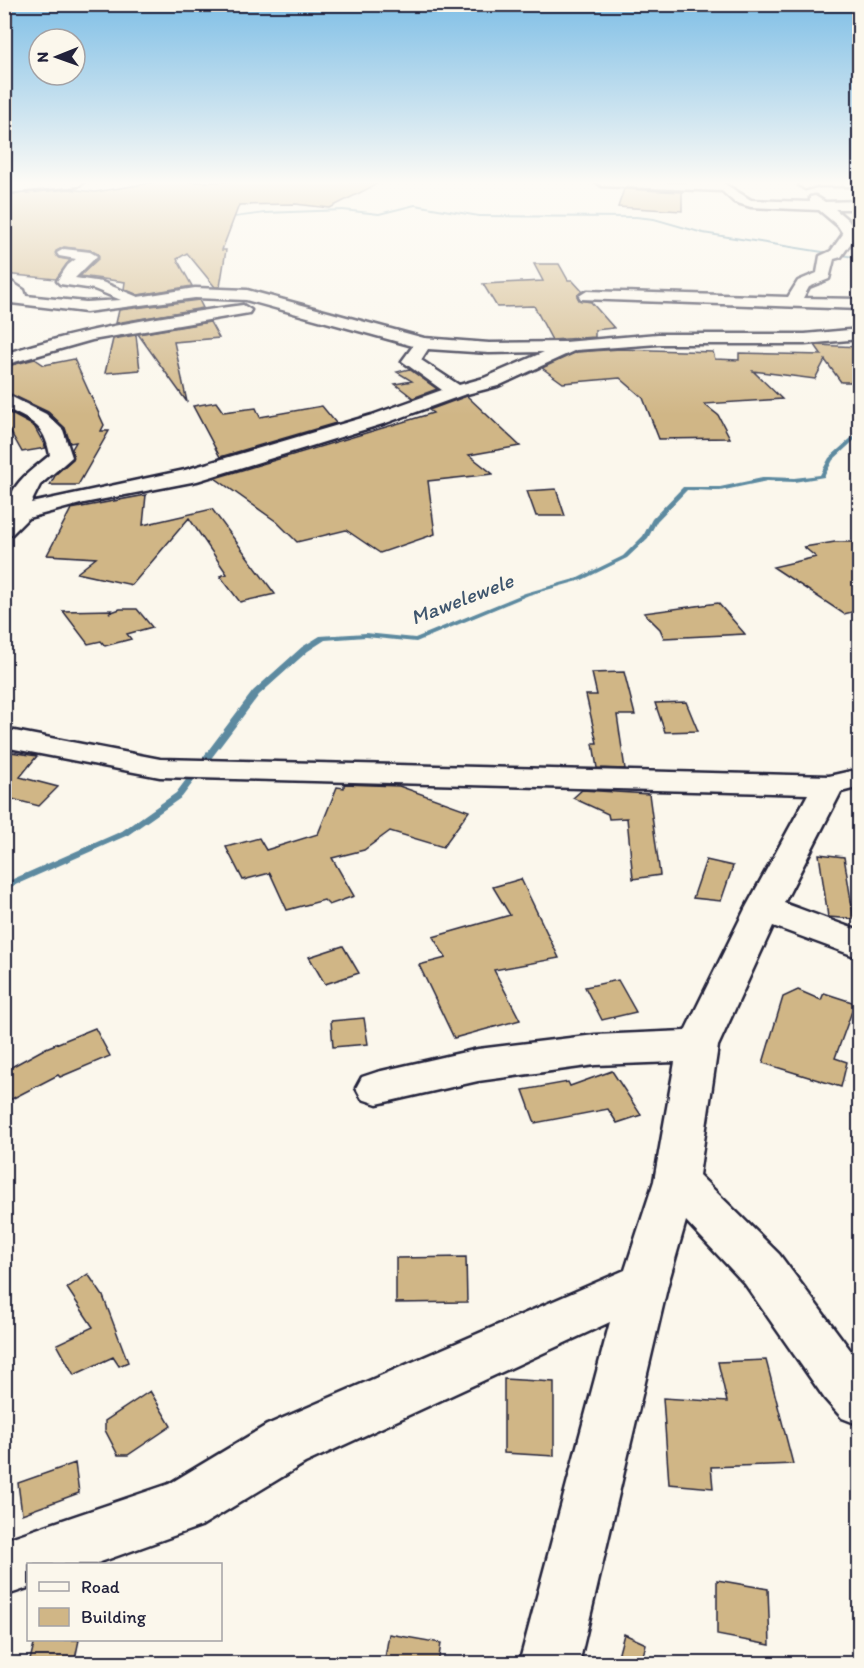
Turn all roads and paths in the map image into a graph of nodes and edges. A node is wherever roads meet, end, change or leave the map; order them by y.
1 (85, 260) edge
2 (829, 260) edge
3 (824, 276) junction
4 (27, 279) dead end
5 (4, 280) edge
6 (46, 280) dead end
7 (65, 281) junction
8 (587, 296) dead end
9 (860, 297) edge
10 (141, 302) junction
11 (792, 302) junction
12 (15, 304) edge
13 (275, 304) junction
14 (860, 304) edge
15 (860, 334) edge
16 (423, 343) junction
17 (573, 345) junction
18 (4, 360) edge
19 (456, 391) junction
20 (4, 399) edge
21 (20, 513) junction
22 (4, 529) edge
23 (4, 738) edge
24 (844, 782) edge
25 (763, 909) junction
26 (860, 945) edge
27 (698, 1046) junction
28 (378, 1088) dead end
29 (676, 1180) junction
30 (644, 1284) junction
31 (860, 1400) edge
32 (4, 1568) edge
33 (549, 1664) edge

1 - 7 street
2 - 3 street
3 - 9 street
3 - 11 street
4 - 5 street
5 - 12 street
6 - 7 street
7 - 10 street
8 - 11 street
10 - 12 street
10 - 13 street
11 - 14 street
13 - 16 street
13 - 18 street
15 - 17 street
16 - 17 street
16 - 19 street
17 - 19 street
19 - 21 street
20 - 21 street
21 - 22 street
23 - 24 street
24 - 25 street
25 - 26 street
25 - 27 street
27 - 28 street
27 - 29 street
29 - 30 street
29 - 31 street
30 - 32 street
30 - 33 street

